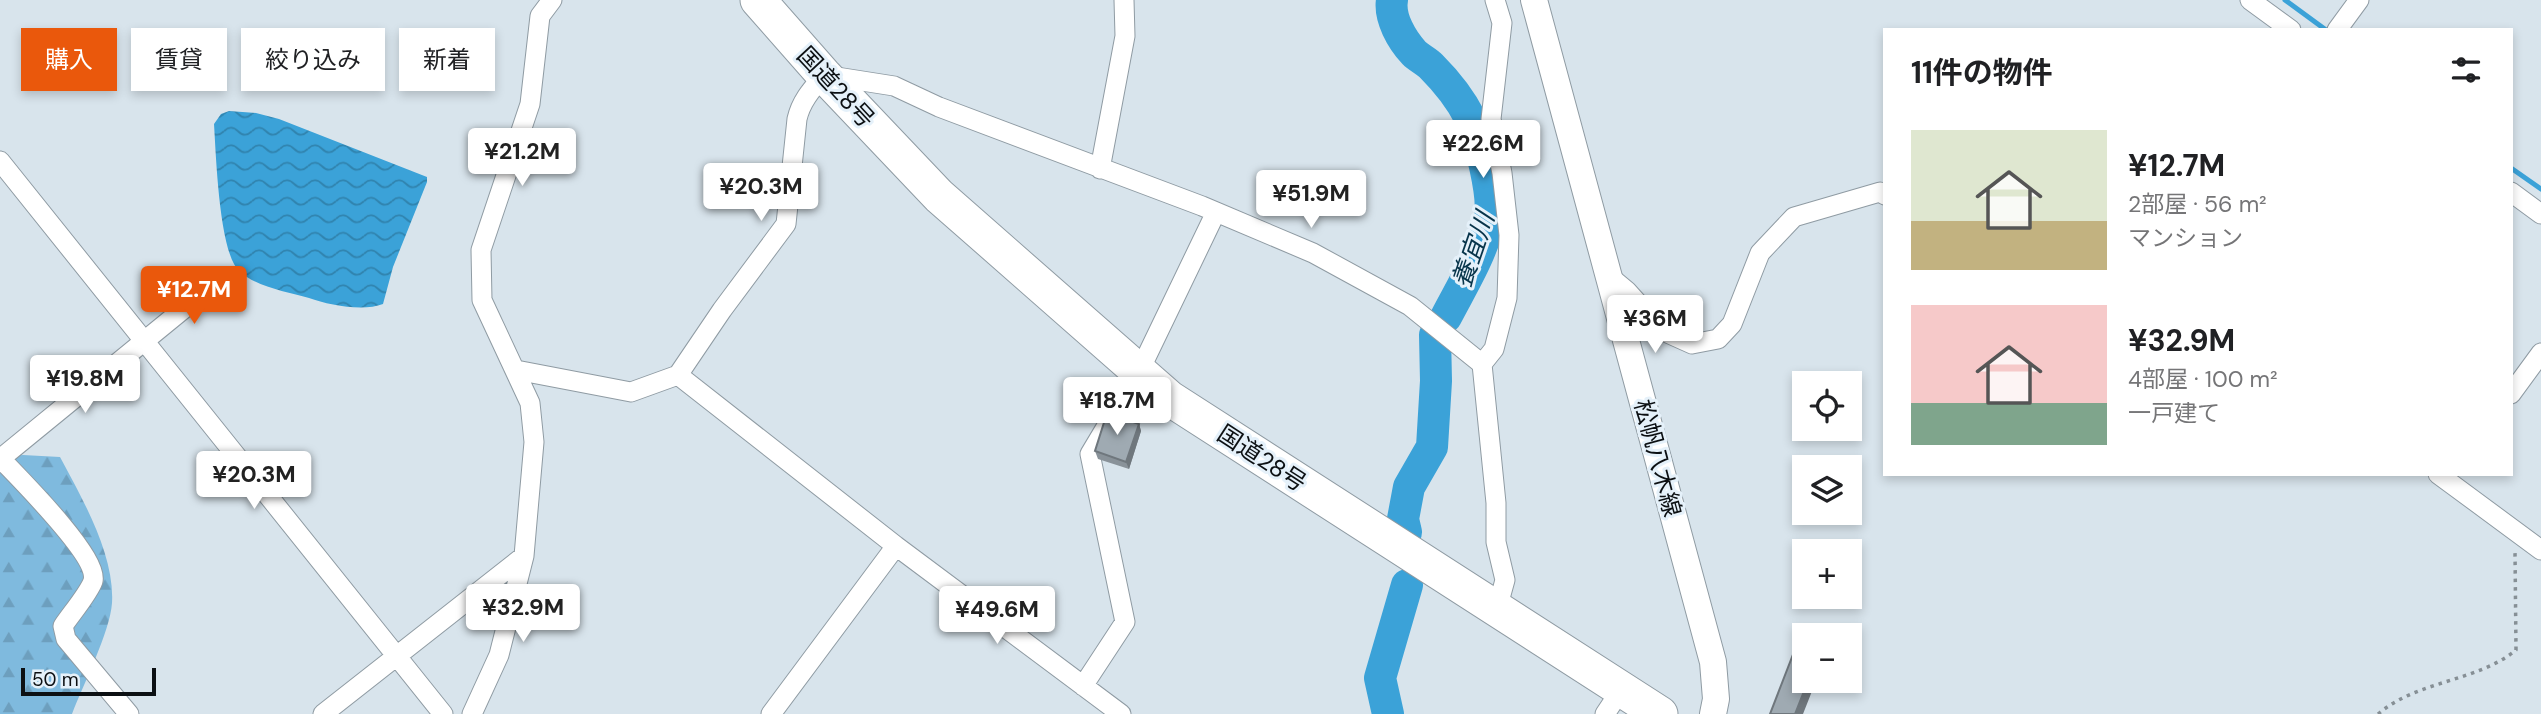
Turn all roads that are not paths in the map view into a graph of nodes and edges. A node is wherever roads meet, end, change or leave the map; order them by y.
1 (552, 0) edge
2 (758, 0) edge
3 (1124, 0) edge
4 (1495, 0) edge
5 (1534, 0) edge
6 (2250, 0) edge
7 (2359, 0) edge
8 (2288, 28) edge
9 (2339, 28) edge
10 (824, 75) junction
11 (0, 161) edge
12 (1100, 169) junction
13 (2513, 193) edge
14 (1883, 194) edge
15 (1216, 212) junction
16 (2541, 214) edge
17 (1609, 276) junction
18 (219, 280) dead end
19 (144, 340) junction
20 (2541, 353) edge
21 (1482, 364) junction
22 (516, 370) junction
23 (1139, 372) junction
24 (678, 375) junction
25 (2513, 391) edge
26 (0, 459) edge
27 (2447, 477) edge
28 (896, 546) junction
29 (2541, 550) edge
30 (524, 556) junction
31 (1497, 609) junction
32 (396, 656) junction
33 (1083, 686) junction
34 (1613, 702) edge
35 (129, 714) edge
36 (323, 714) edge
37 (443, 714) edge
38 (472, 714) edge
39 (771, 714) edge
40 (1121, 714) edge
41 (1660, 714) edge
42 (1713, 714) edge

1 - 22 street
2 - 10 highway, 国道28号
3 - 12 street
4 - 21 street
5 - 17 main road, 松帆八木線
6 - 8 street
7 - 9 street
10 - 12 street
10 - 23 highway, 国道28号
10 - 24 street
11 - 19 street
12 - 15 street
13 - 16 street
14 - 17 street
15 - 21 street
15 - 23 street
17 - 42 main road, 松帆八木線
18 - 19 street
19 - 26 street
19 - 32 street
20 - 25 street
21 - 31 street
22 - 24 street
22 - 30 street
23 - 31 highway, 国道28号
23 - 33 street
24 - 28 street
26 - 35 street
27 - 29 street
28 - 33 street
28 - 39 street
30 - 32 street
30 - 38 street
31 - 34 highway, 国道28号
32 - 36 street
32 - 37 street
33 - 40 street
34 - 41 highway, 国道28号

